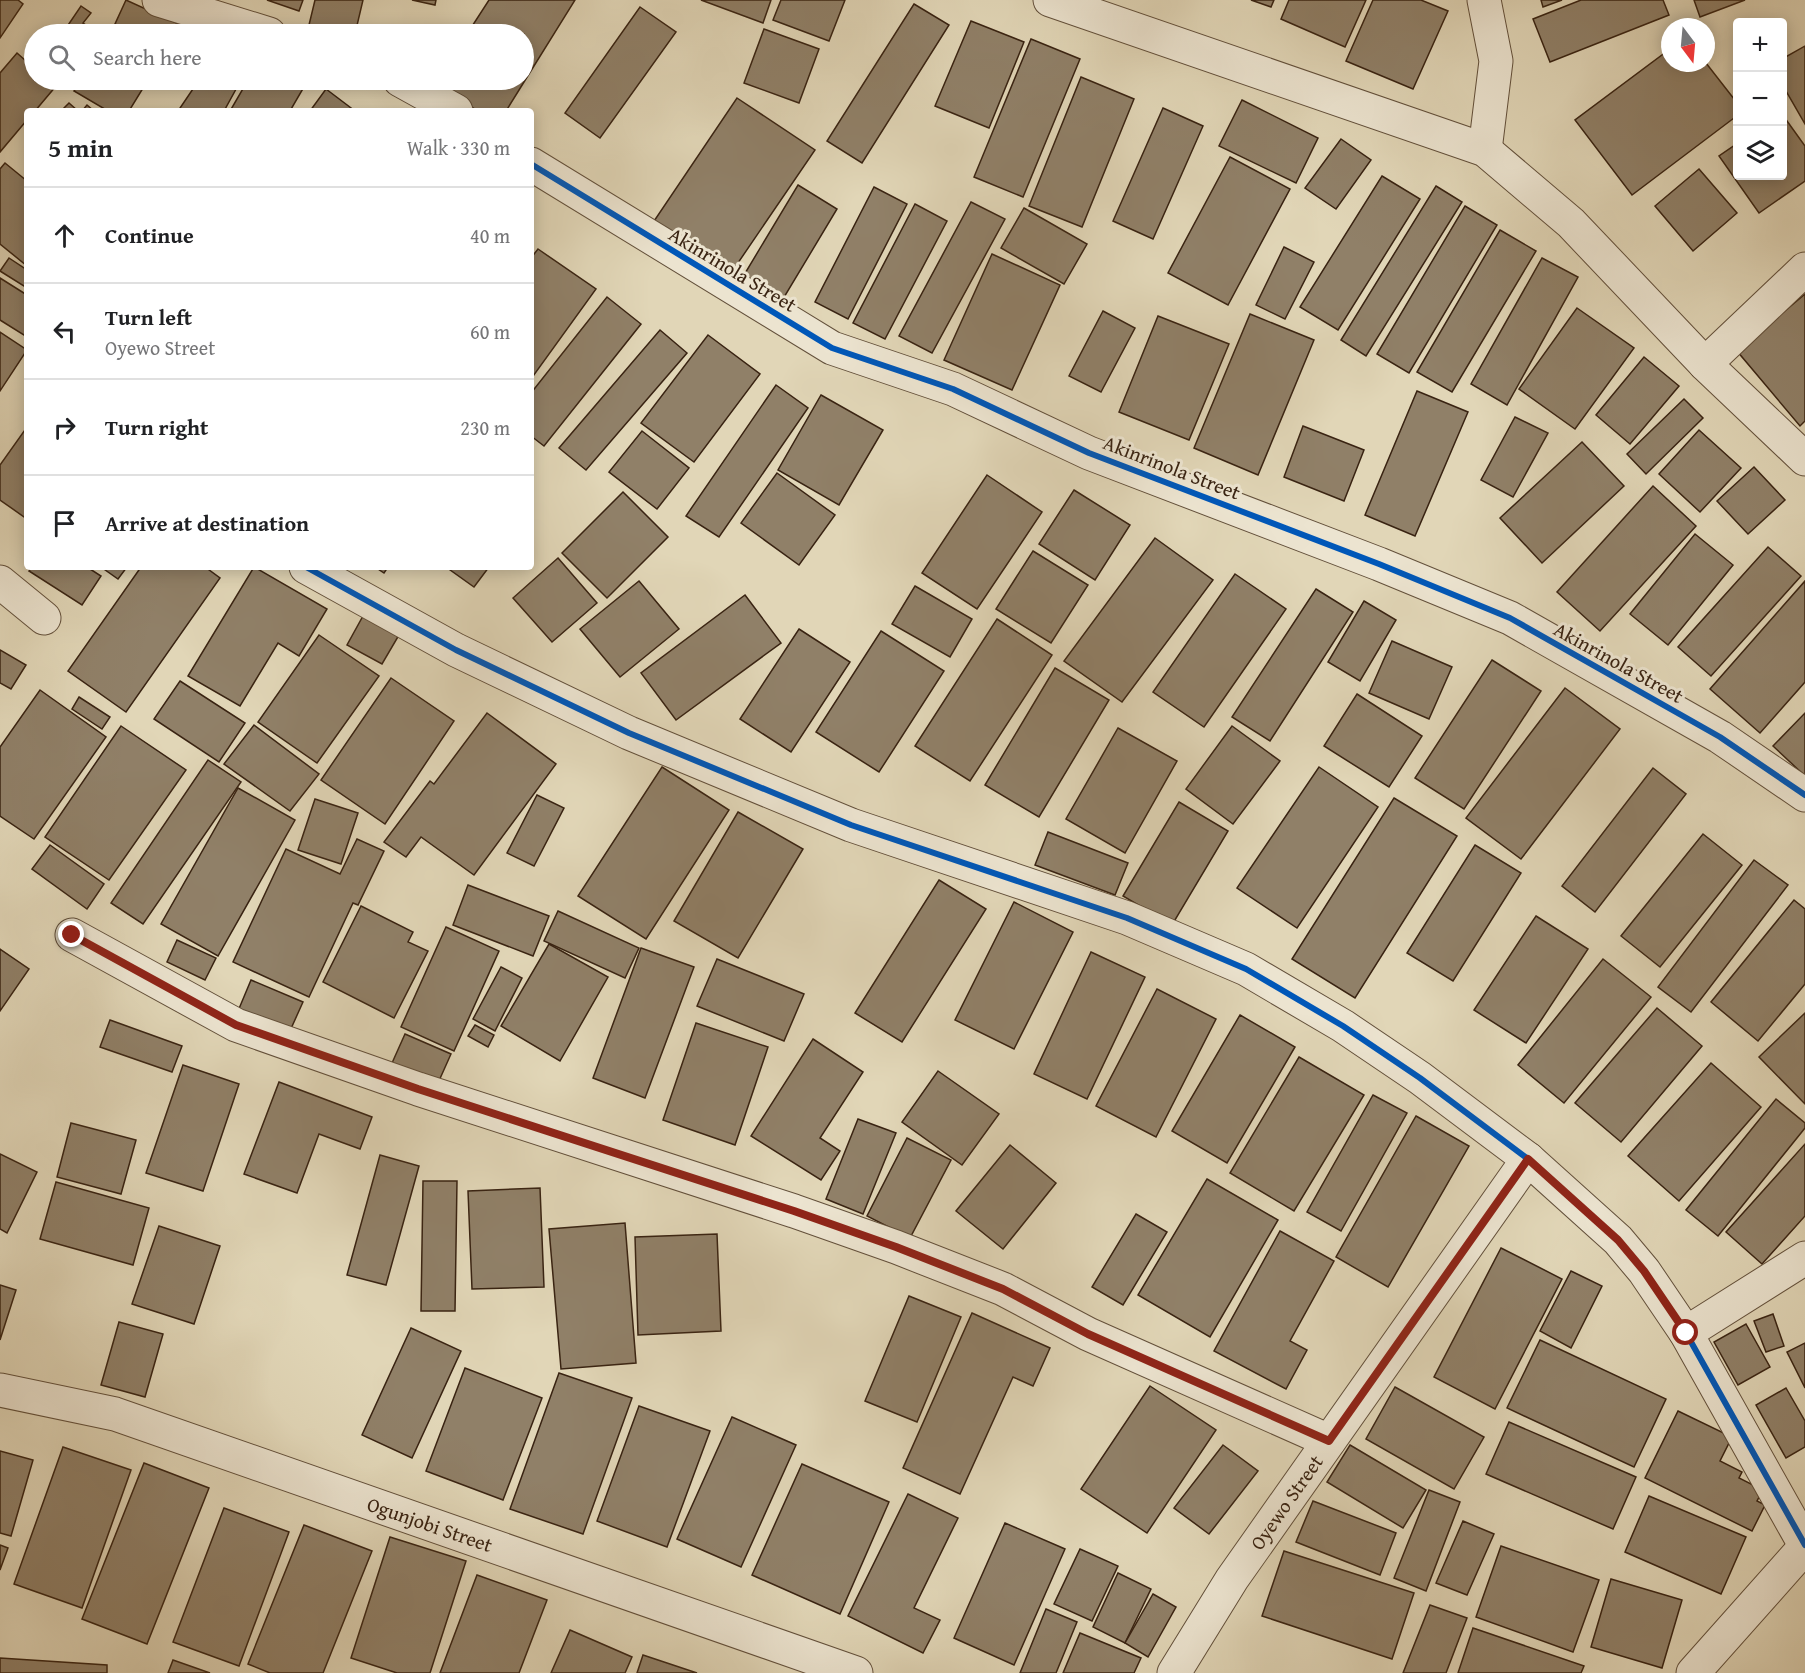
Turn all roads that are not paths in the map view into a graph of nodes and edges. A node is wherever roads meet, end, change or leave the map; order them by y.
1 (159, 0) edge
2 (1050, 0) edge
3 (1484, 0) edge
4 (237, 24) edge
5 (418, 90) edge
6 (451, 108) edge
7 (1485, 150) junction
8 (534, 166) edge
9 (1805, 269) edge
10 (1705, 364) junction
11 (1805, 459) edge
12 (311, 570) edge
13 (0, 582) edge
14 (44, 618) dead end
15 (1805, 795) edge
16 (72, 935) dead end
17 (1528, 1159) junction
18 (1805, 1258) edge
19 (1686, 1333) junction
20 (0, 1390) edge
21 (1329, 1441) junction
22 (1805, 1546) edge
23 (856, 1673) edge
24 (1174, 1673) edge
25 (1692, 1673) edge

1 - 4 street
2 - 7 street
3 - 7 street
5 - 6 street
7 - 10 street
8 - 15 street, Akinrinola Street
9 - 10 street
10 - 11 street
12 - 17 street
13 - 14 street
16 - 21 street
17 - 19 street
17 - 21 street, Oyewo Street
18 - 19 street
19 - 22 street
20 - 23 street, Ogunjobi Street
21 - 24 street, Oyewo Street
22 - 25 street

